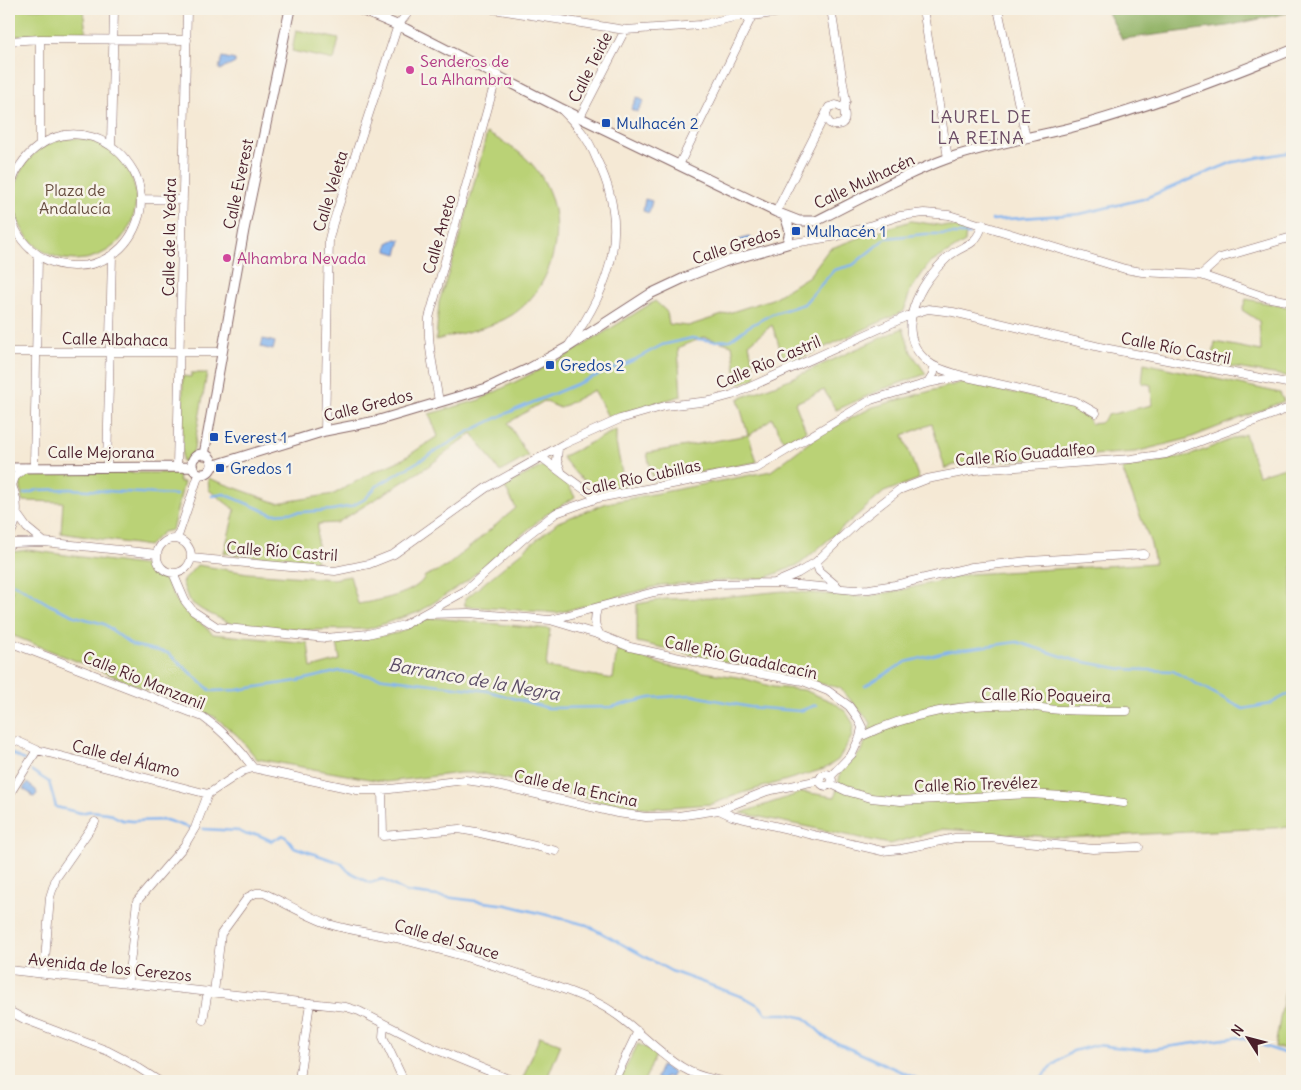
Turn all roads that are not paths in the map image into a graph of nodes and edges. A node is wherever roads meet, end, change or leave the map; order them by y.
1 (114, 9) edge
2 (188, 9) edge
3 (290, 9) edge
4 (359, 9) edge
5 (411, 9) edge
6 (493, 9) edge
7 (803, 9) edge
8 (831, 9) edge
9 (923, 9) edge
10 (998, 9) edge
11 (752, 16) junction
12 (398, 25) junction
13 (625, 30) junction
14 (40, 39) junction
15 (114, 39) junction
16 (187, 40) junction
17 (9, 41) edge
18 (1292, 50) edge
19 (497, 75) junction
20 (560, 108) junction
21 (844, 109) junction
22 (826, 113) junction
23 (580, 118) junction
24 (1026, 138) junction
25 (40, 144) junction
26 (111, 145) junction
27 (948, 158) junction
28 (679, 165) junction
29 (9, 192) edge
30 (141, 199) junction
31 (183, 200) junction
32 (9, 207) edge
33 (776, 212) junction
34 (785, 216) junction
35 (983, 224) junction
36 (1292, 237) edge
37 (787, 244) junction
38 (112, 255) junction
39 (38, 256) junction
40 (1201, 275) junction
41 (1292, 302) edge
42 (912, 314) junction
43 (568, 347) junction
44 (37, 351) junction
45 (9, 352) edge
46 (222, 352) junction
47 (110, 353) junction
48 (180, 353) junction
49 (932, 365) junction
50 (962, 376) junction
51 (928, 383) junction
52 (1292, 384) edge
53 (440, 402) junction
54 (1292, 407) edge
55 (1096, 413) dead end
56 (325, 431) junction
57 (558, 448) junction
58 (204, 455) junction
59 (541, 457) junction
60 (107, 466) junction
61 (177, 466) junction
62 (212, 466) junction
63 (9, 468) edge
64 (29, 468) junction
65 (196, 470) junction
66 (561, 471) junction
67 (11, 482) edge
68 (580, 488) junction
69 (598, 498) junction
70 (579, 505) junction
71 (16, 514) junction
72 (9, 536) edge
73 (177, 539) junction
74 (44, 542) junction
75 (9, 545) edge
76 (157, 554) junction
77 (1144, 554) dead end
78 (191, 558) junction
79 (816, 562) junction
80 (173, 573) junction
81 (775, 583) junction
82 (839, 588) junction
83 (597, 608) junction
84 (425, 614) junction
85 (550, 620) junction
86 (600, 635) junction
87 (9, 642) edge
88 (1127, 711) dead end
89 (862, 727) junction
90 (877, 729) junction
91 (860, 737) junction
92 (17, 741) dead end
93 (37, 750) junction
94 (253, 768) junction
95 (820, 780) joint
96 (831, 780) junction
97 (382, 790) junction
98 (208, 794) junction
99 (9, 796) edge
100 (1124, 803) dead end
101 (719, 810) junction
102 (94, 822) dead end
103 (1138, 846) dead end
104 (556, 851) dead end
105 (9, 970) edge
106 (44, 974) junction
107 (128, 982) junction
108 (211, 991) junction
109 (310, 1003) junction
110 (9, 1010) edge
111 (203, 1020) dead end
112 (384, 1024) junction
113 (638, 1031) junction
114 (299, 1080) dead end
115 (159, 1081) edge
116 (404, 1081) edge
117 (513, 1081) edge
118 (614, 1081) edge
119 (721, 1081) edge

1 - 15 street
2 - 16 street, Calle de la Yedra
3 - 46 street, Calle Everest
4 - 12 street, Calle Mulhacén
5 - 12 street
6 - 13 street
7 - 11 street
8 - 21 street
9 - 27 street
10 - 24 street
11 - 13 street
11 - 28 street
12 - 19 street, Calle Mulhacén
12 - 56 street, Calle Veleta
13 - 23 street, Calle Teide
14 - 15 street
14 - 17 street
14 - 25 street
15 - 16 street
15 - 26 street
16 - 31 street, Calle de la Yedra
18 - 24 street, Calle Mulhacén
19 - 20 street, Calle Mulhacén
19 - 53 street, Calle Aneto
20 - 23 street, Calle Mulhacén
20 - 43 street
21 - 22 street
21 - 22 street
22 - 33 street
23 - 28 street, Calle Mulhacén
24 - 27 street, Calle Mulhacén
25 - 26 street
25 - 29 street
26 - 30 street
27 - 34 street, Calle Mulhacén
28 - 33 street, Calle Mulhacén
30 - 31 street
30 - 38 street
31 - 48 street, Calle de la Yedra
32 - 39 street
33 - 34 street, Calle Mulhacén
34 - 37 street
35 - 37 street, Calle Gredos
35 - 40 street, Calle Gredos
35 - 42 street
36 - 40 street
37 - 43 street, Calle Gredos
38 - 39 street
38 - 47 street
39 - 44 street
40 - 41 street, Calle Gredos
42 - 49 street
42 - 52 street, Calle Río Castril
42 - 57 street, Calle Río Castril
43 - 53 street, Calle Gredos
44 - 45 street, Calle Albahaca
44 - 47 street, Calle Albahaca
44 - 64 street
46 - 48 street, Calle Albahaca
46 - 58 street, Calle Everest
47 - 48 street, Calle Albahaca
47 - 60 street
48 - 61 street, Calle de la Yedra
49 - 50 street
49 - 51 street
50 - 51 street, Calle Río Cubillas
50 - 55 street, Calle Río Cubillas
51 - 69 street, Calle Río Cubillas
53 - 56 street, Calle Gredos
54 - 79 street, Calle Río Guadalfeo
56 - 62 street, Calle Gredos
57 - 59 street, Calle Río Castril
57 - 66 street
58 - 62 street
58 - 65 street
59 - 66 street
59 - 78 street, Calle Río Castril
60 - 61 street, Calle Mejorana
60 - 64 street, Calle Mejorana
61 - 65 street, Calle Mejorana
62 - 65 street
63 - 64 street, Calle Mejorana
64 - 67 street
65 - 73 street
66 - 68 street
67 - 71 street
68 - 69 street
68 - 70 street
69 - 70 street, Calle Río Cubillas
70 - 84 street, Calle Río Cubillas
71 - 72 street
71 - 74 street
73 - 76 street
73 - 78 street
74 - 75 street
74 - 76 street
76 - 80 street
77 - 82 street
78 - 80 street
79 - 81 street, Calle Río Guadalfeo
79 - 82 street
80 - 84 street, Calle Río Cubillas
81 - 82 street
81 - 83 street, Calle Río Guadalfeo
83 - 85 street, Calle Río Guadalfeo
83 - 86 street
84 - 85 street, Calle Río Guadalcacín
85 - 86 street, Calle Río Guadalcacín
86 - 89 street, Calle Río Guadalcacín
87 - 94 street, Calle Río Manzanil
88 - 90 street, Calle Río Poqueira
89 - 90 street, Calle Río Poqueira
89 - 91 street
90 - 91 street, Calle Río Poqueira
91 - 96 street
92 - 93 street, Calle del Álamo
93 - 98 street, Calle del Álamo
93 - 99 street
94 - 97 street, Calle de la Encina
94 - 98 street
95 - 96 street, Calle Río Trevélez
95 - 101 street, Calle de la Encina
96 - 100 street, Calle Río Trevélez
97 - 101 street, Calle de la Encina
97 - 104 street
98 - 107 street
101 - 103 street
102 - 106 street
105 - 106 street, Avenida de los Cerezos
106 - 107 street, Avenida de los Cerezos
107 - 108 street, Avenida de los Cerezos
108 - 109 street, Avenida de los Cerezos
108 - 111 street, Avenida de los Cerezos
108 - 113 street, Calle del Sauce
109 - 112 street, Avenida de los Cerezos
109 - 114 street
110 - 115 street
112 - 116 street
112 - 117 street, Avenida de los Cerezos
113 - 118 street
113 - 119 street, Calle del Sauce

